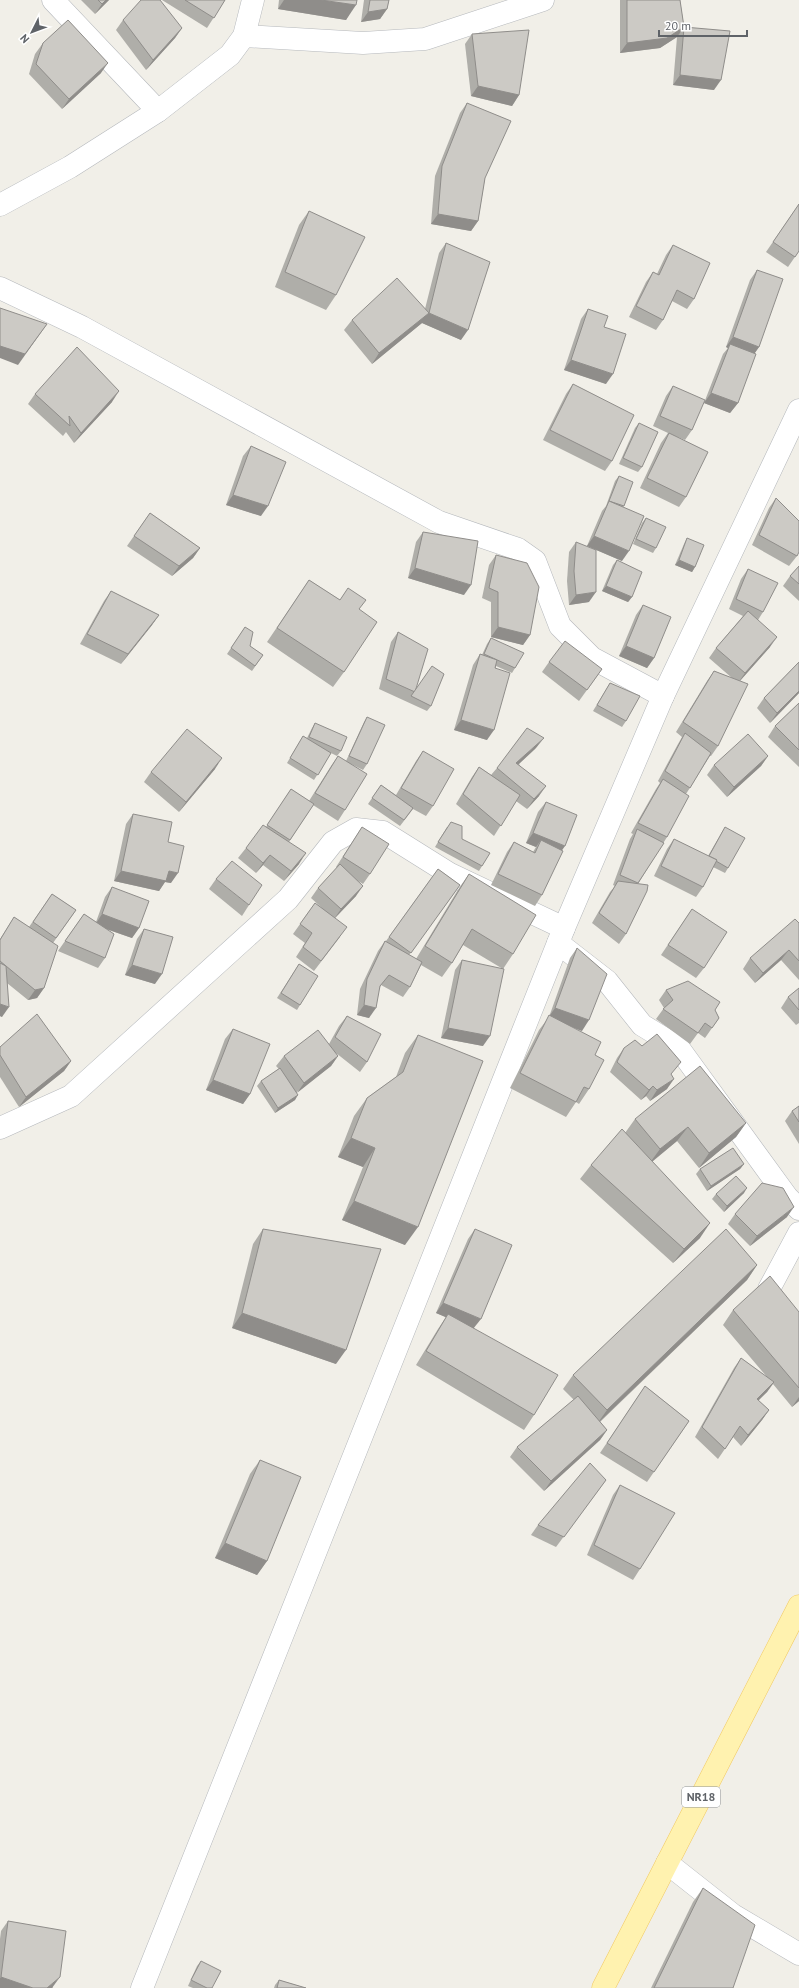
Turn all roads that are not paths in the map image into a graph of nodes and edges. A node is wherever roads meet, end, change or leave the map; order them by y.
1 (53, 0) edge
2 (253, 0) edge
3 (543, 0) edge
4 (244, 36) junction
5 (158, 111) junction
6 (0, 205) edge
7 (0, 288) edge
8 (799, 410) edge
9 (663, 696) junction
10 (561, 935) junction
11 (0, 1128) edge
12 (799, 1209) edge
13 (799, 1233) edge
14 (769, 1289) edge
15 (799, 1606) edge
16 (667, 1863) junction
17 (799, 1954) edge
18 (142, 1988) edge
19 (603, 1988) edge

1 - 5 street
2 - 4 street
3 - 4 street
4 - 5 street
5 - 6 street
7 - 9 street
8 - 9 street
9 - 10 street
10 - 11 street
10 - 12 street
10 - 18 street
13 - 14 street
15 - 16 main road, NR18
16 - 17 street
16 - 19 main road, NR18

